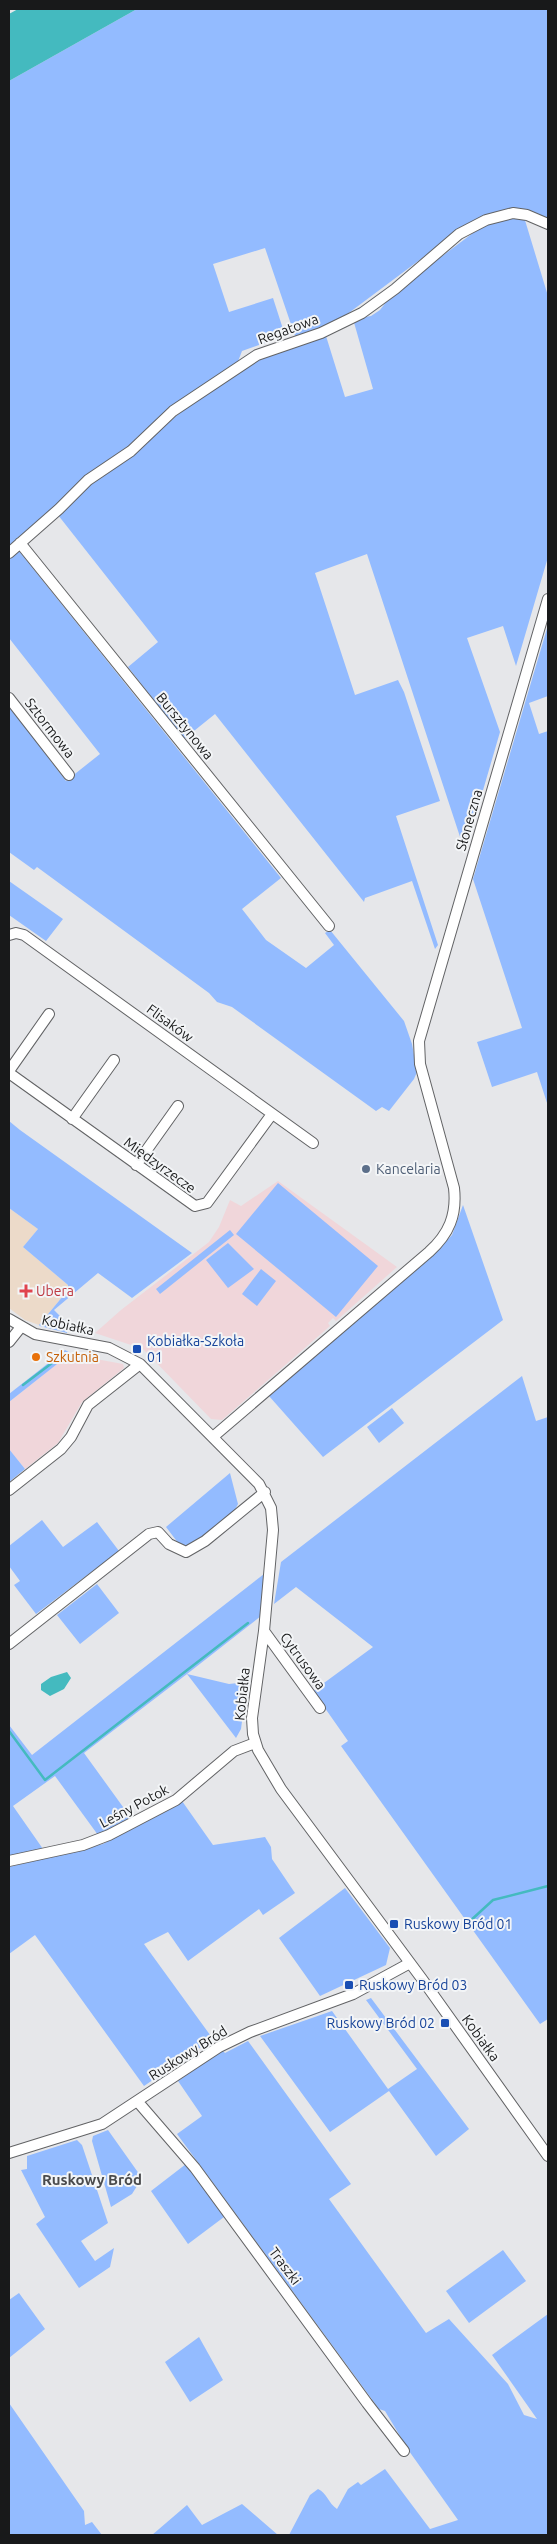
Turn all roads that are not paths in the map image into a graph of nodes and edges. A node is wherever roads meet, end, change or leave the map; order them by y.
1 (548, 224) edge
2 (20, 543) junction
3 (9, 552) edge
4 (548, 598) edge
5 (9, 698) edge
6 (69, 775) dead end
7 (329, 926) dead end
8 (9, 935) edge
9 (49, 1014) dead end
10 (114, 1060) dead end
11 (9, 1072) edge
12 (178, 1106) dead end
13 (272, 1114) junction
14 (72, 1120) junction
15 (313, 1143) dead end
16 (136, 1165) junction
17 (9, 1319) edge
18 (21, 1327) junction
19 (9, 1342) edge
20 (140, 1364) junction
21 (214, 1436) junction
22 (9, 1490) edge
23 (265, 1492) junction
24 (264, 1631) junction
25 (9, 1644) edge
26 (320, 1708) dead end
27 (255, 1743) junction
28 (9, 1862) edge
29 (410, 1964) junction
30 (138, 2102) junction
31 (9, 2153) edge
32 (548, 2156) edge
33 (404, 2451) dead end

1 - 2 street, Regatowa
2 - 3 street, Regatowa
2 - 7 street, Bursztynowa
4 - 21 street, Słoneczna
5 - 6 street, Sztormowa
8 - 13 street, Flisaków
9 - 11 street
10 - 14 street
11 - 14 street, Międzyrzecze
12 - 16 street
13 - 15 street, Flisaków
13 - 16 street, Międzyrzecze
14 - 16 street, Międzyrzecze
17 - 18 street, Kobiałka
18 - 19 street
18 - 20 street, Kobiałka
20 - 21 street, Kobiałka
20 - 22 street
21 - 23 street, Kobiałka
23 - 24 street, Kobiałka
23 - 25 street
24 - 26 street, Cytrusowa
24 - 27 street, Kobiałka
27 - 28 street, Leśny Potok
27 - 29 street, Kobiałka
29 - 30 street, Ruskowy Bród
29 - 32 street, Kobiałka
30 - 31 street, Ruskowy Bród
30 - 33 street, Traszki

